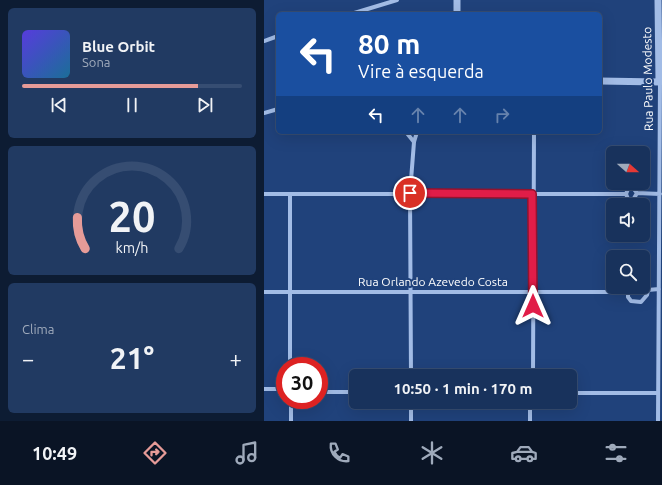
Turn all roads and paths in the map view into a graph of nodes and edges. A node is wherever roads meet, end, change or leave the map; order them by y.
1 (397, 0) edge
2 (457, 0) edge
3 (658, 0) edge
4 (358, 12) edge
5 (457, 12) edge
6 (276, 37) edge
7 (264, 41) edge
8 (602, 81) edge
9 (660, 82) edge
10 (276, 109) edge
11 (264, 113) edge
12 (408, 134) edge
13 (416, 134) edge
14 (534, 134) edge
15 (414, 142) junction
16 (661, 159) edge
17 (410, 193) junction
18 (264, 194) edge
19 (290, 194) junction
20 (532, 194) junction
21 (626, 194) junction
22 (638, 194) junction
23 (660, 194) junction
24 (660, 241) edge
25 (660, 289) junction
26 (650, 290) edge
27 (409, 291) junction
28 (264, 292) edge
29 (289, 292) junction
30 (533, 292) junction
31 (606, 292) edge
32 (627, 294) edge
33 (648, 294) edge
34 (661, 327) edge
35 (290, 357) edge
36 (411, 369) edge
37 (534, 369) edge
38 (264, 389) edge
39 (276, 389) edge
40 (328, 392) edge
41 (349, 392) edge
42 (577, 393) edge
43 (658, 393) junction
44 (292, 409) edge
45 (411, 409) edge
46 (530, 409) edge
47 (660, 410) edge
48 (291, 421) edge
49 (411, 421) edge
50 (530, 421) edge
51 (658, 421) edge

1 - 4 street
2 - 5 street
3 - 9 street, Rua Paulo Modesto
6 - 7 street
8 - 9 street
9 - 16 street, Rua Paulo Modesto
10 - 11 street
12 - 15 street
13 - 15 street
14 - 20 street
15 - 17 street
16 - 23 street, Rua Paulo Modesto
17 - 19 street
17 - 20 street
17 - 27 street
18 - 19 street
19 - 29 street
20 - 21 street
20 - 30 street
21 - 22 street
21 - 22 street
22 - 23 street
23 - 24 street, Rua Paulo Modesto
24 - 25 street, Rua Paulo Modesto
25 - 26 street
25 - 34 street, Rua Paulo Modesto
27 - 29 street, Rua Orlando Azevedo Costa
27 - 30 street, Rua Orlando Azevedo Costa
27 - 36 street
28 - 29 street, Rua Orlando Azevedo Costa
29 - 35 street
30 - 31 street, Rua Orlando Azevedo Costa
30 - 37 street
32 - 33 street
34 - 43 street, Rua Paulo Modesto
38 - 39 street
40 - 41 street
42 - 43 street
43 - 47 street, Rua Paulo Modesto
44 - 48 street
45 - 49 street
46 - 50 street
47 - 51 street, Rua Paulo Modesto

